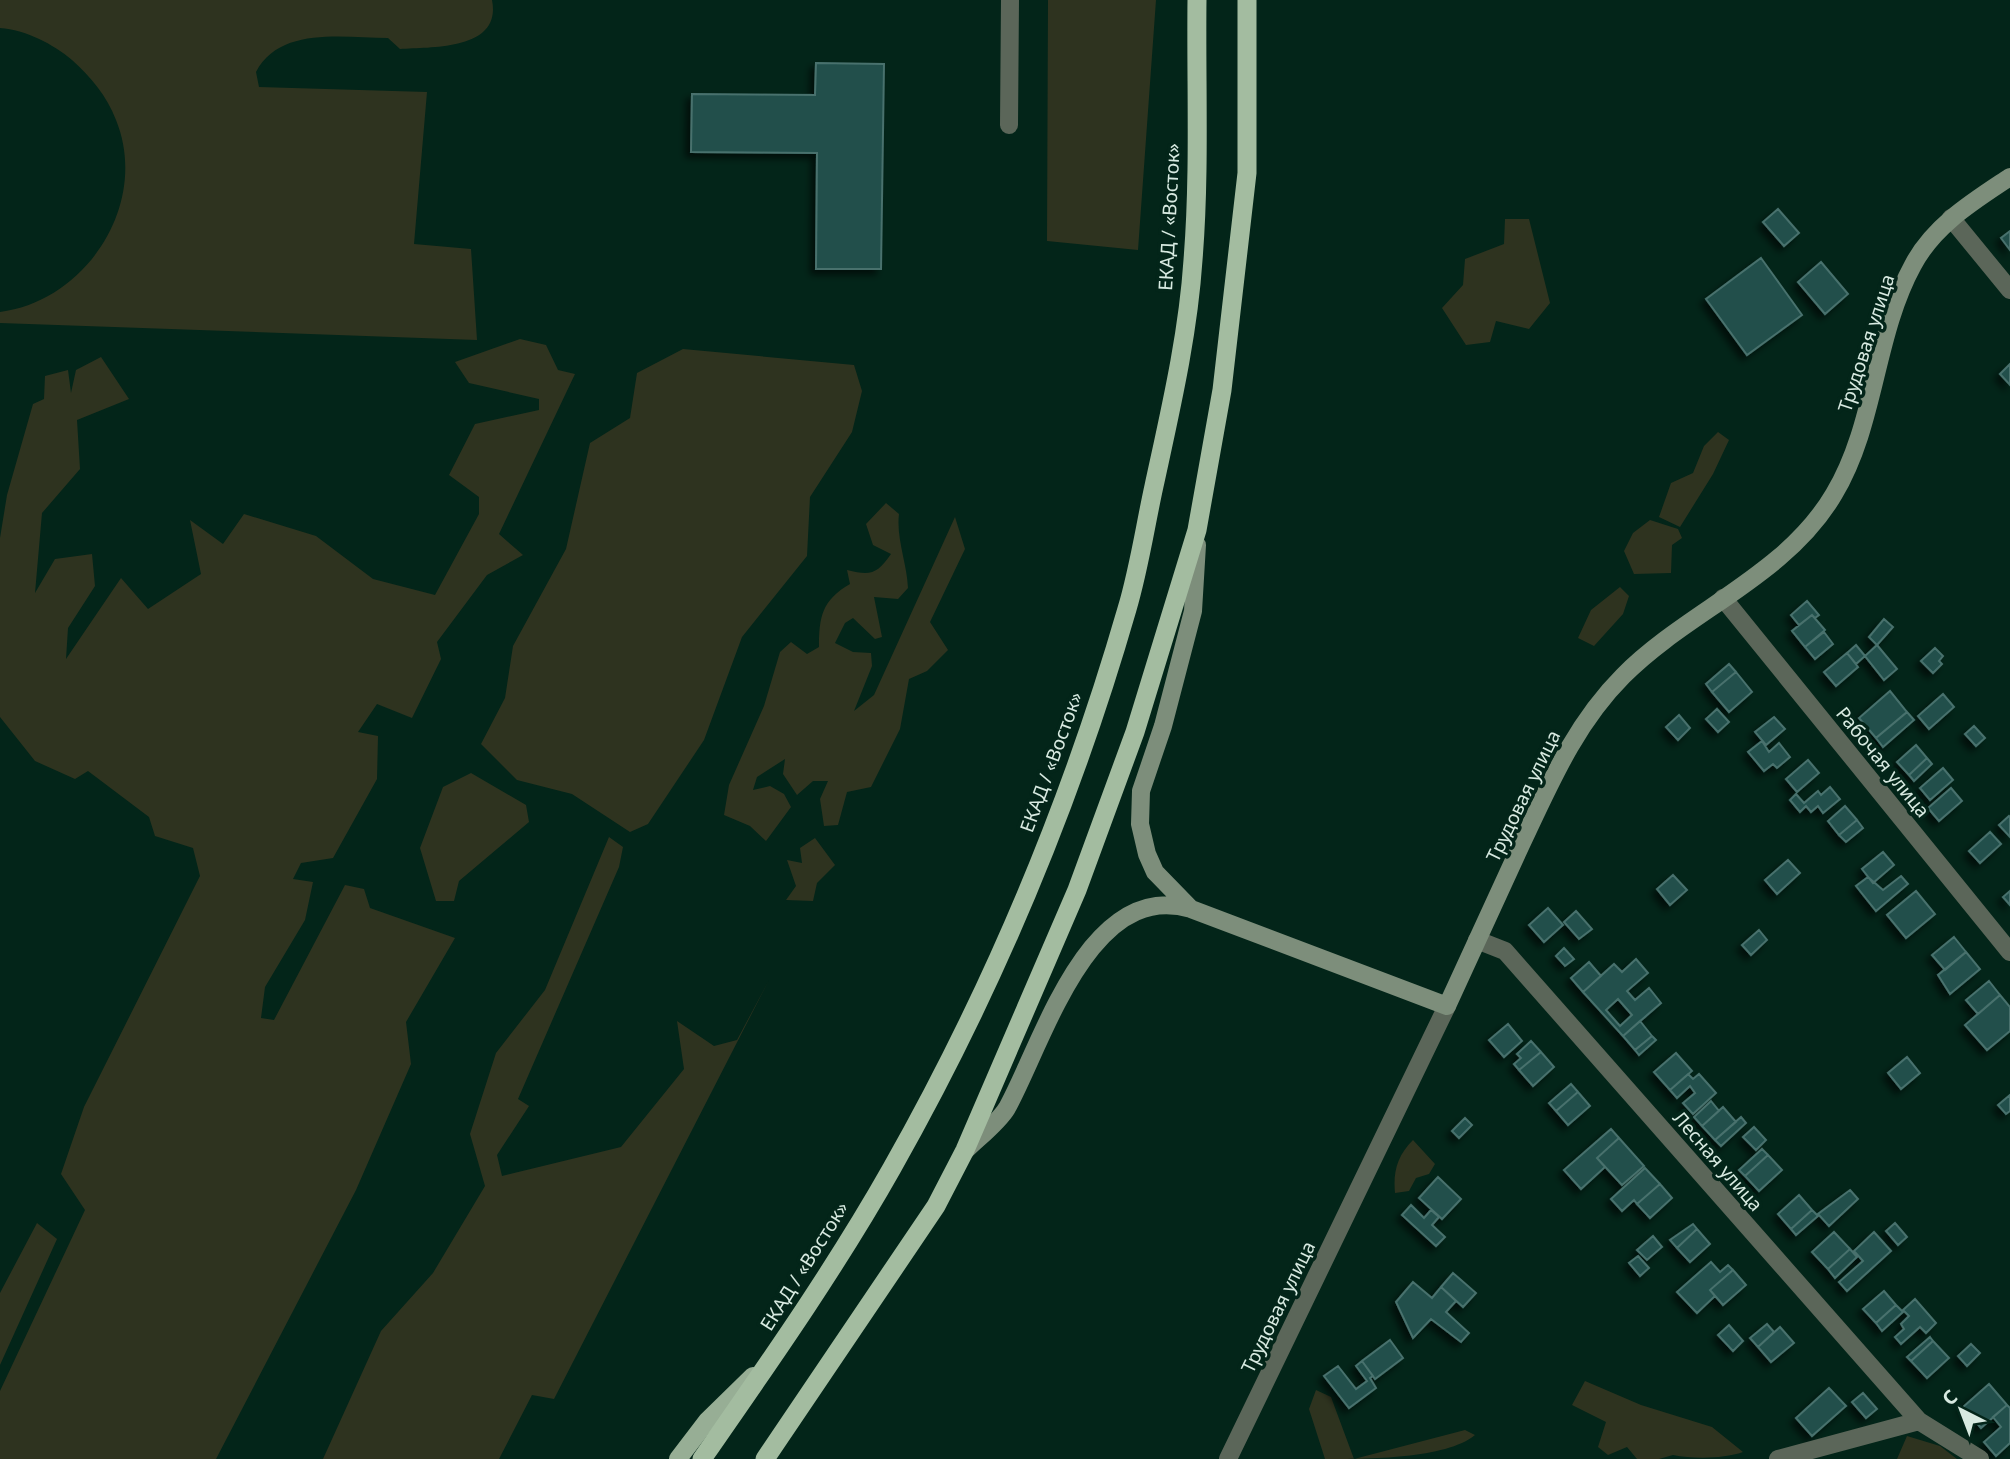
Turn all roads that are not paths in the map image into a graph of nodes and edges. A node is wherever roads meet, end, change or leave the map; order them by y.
1 (1010, 0) edge
2 (1197, 0) edge
3 (1247, 0) edge
4 (1009, 125) dead end
5 (2010, 177) edge
6 (1951, 218) junction
7 (2010, 290) edge
8 (1197, 530) junction
9 (1723, 598) junction
10 (1191, 909) junction
11 (1477, 940) junction
12 (2010, 952) edge
13 (1447, 1006) junction
14 (965, 1150) junction
15 (774, 1356) junction
16 (1919, 1421) junction
17 (678, 1459) edge
18 (702, 1459) edge
19 (765, 1459) edge
20 (1228, 1459) edge
21 (1778, 1459) edge
22 (1980, 1459) edge

1 - 4 street
2 - 15 highway, ЕКАД / «Восток»
3 - 8 highway
5 - 6 main road, Трудовая улица
6 - 7 street
6 - 9 main road, Трудовая улица
8 - 10 main road
8 - 14 highway
9 - 11 main road, Трудовая улица
9 - 12 street, Рабочая улица
10 - 13 main road
10 - 14 main road
11 - 13 main road, Трудовая улица
11 - 16 street, Лесная улица
13 - 20 street, Трудовая улица
14 - 19 highway
15 - 17 main road
15 - 18 highway, ЕКАД / «Восток»
16 - 21 street
16 - 22 street, Лесная улица

